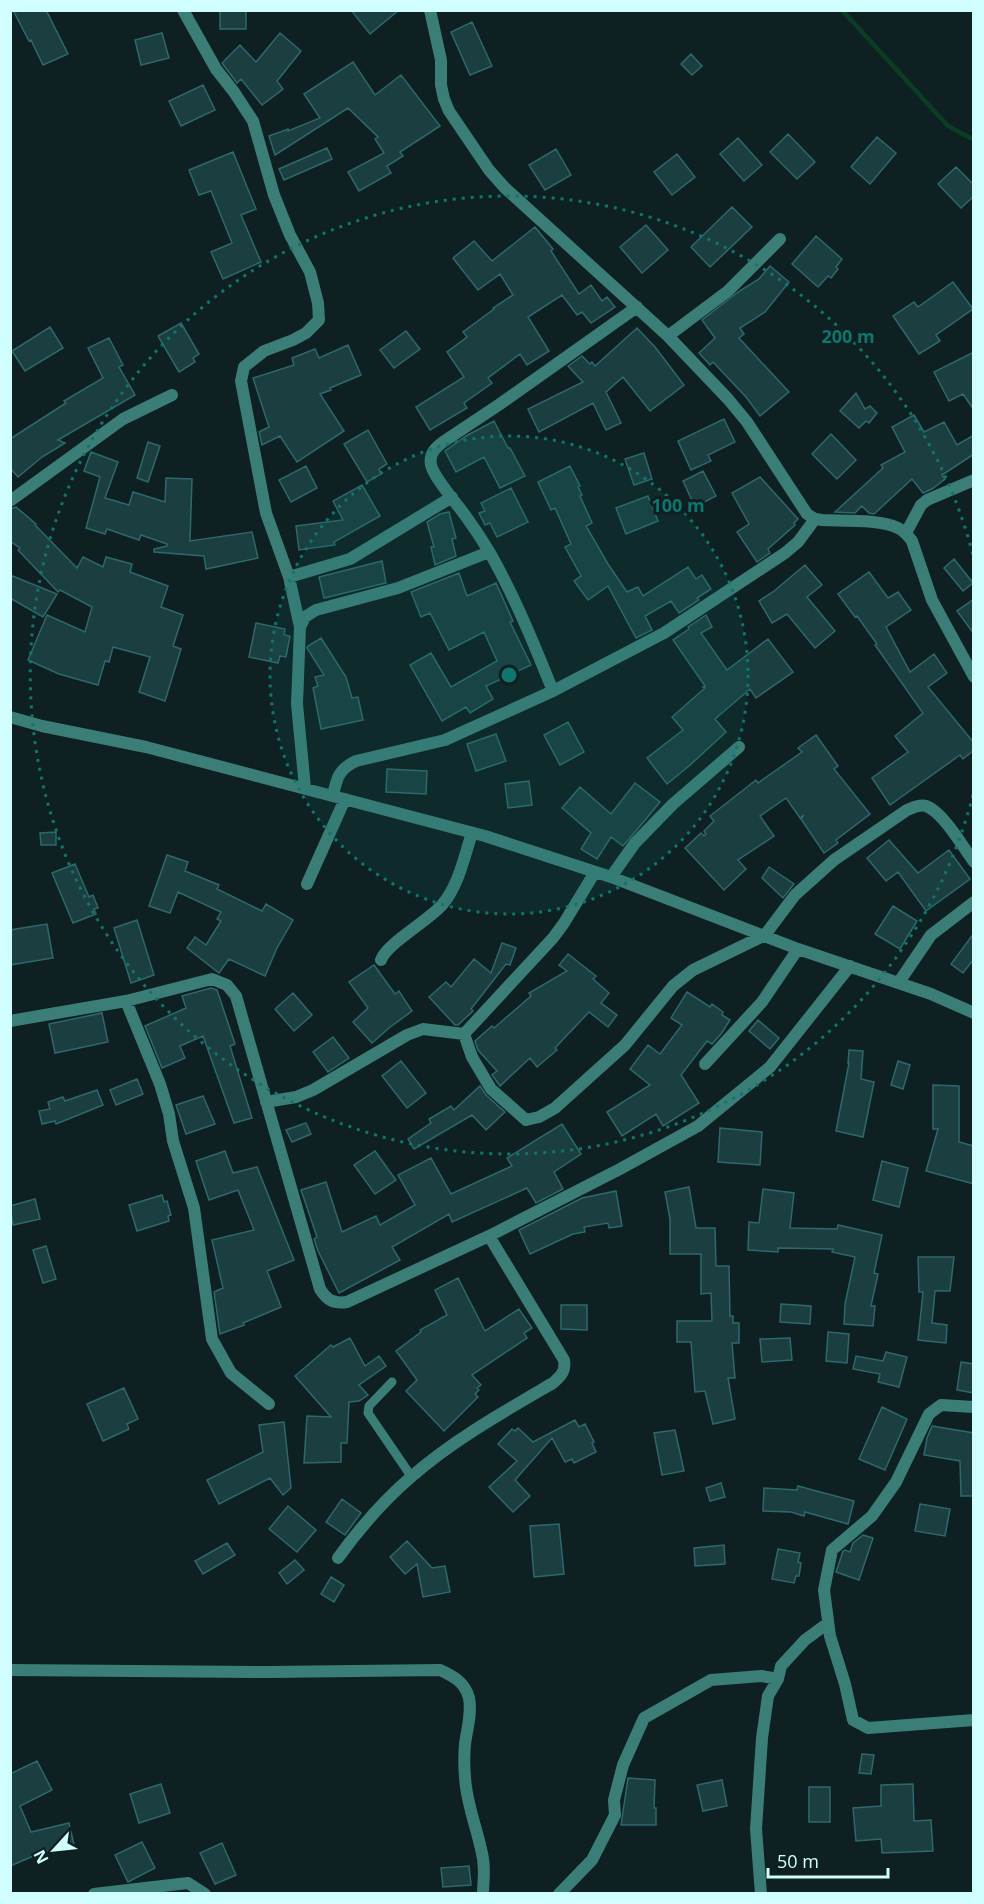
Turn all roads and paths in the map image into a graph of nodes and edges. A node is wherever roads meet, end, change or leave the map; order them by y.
1 (183, 10) edge
2 (430, 10) edge
3 (780, 238) dead end
4 (637, 307) junction
5 (668, 336) junction
6 (171, 395) dead end
7 (974, 480) edge
8 (452, 497) junction
9 (10, 501) edge
10 (815, 519) junction
11 (906, 533) junction
12 (489, 552) junction
13 (289, 577) junction
14 (300, 627) junction
15 (974, 677) edge
16 (553, 691) junction
17 (10, 717) edge
18 (739, 747) dead end
19 (305, 788) junction
20 (333, 795) junction
21 (345, 799) junction
22 (472, 833) junction
23 (974, 862) edge
24 (595, 872) junction
25 (611, 877) junction
26 (307, 884) dead end
27 (974, 902) edge
28 (765, 935) junction
29 (798, 949) junction
30 (381, 960) dead end
31 (850, 966) junction
32 (899, 982) junction
33 (126, 1001) junction
34 (974, 1013) edge
35 (10, 1021) edge
36 (464, 1034) junction
37 (705, 1064) dead end
38 (266, 1102) junction
39 (489, 1236) junction
40 (392, 1382) dead end
41 (269, 1404) dead end
42 (974, 1407) edge
43 (411, 1476) junction
44 (338, 1558) dead end
45 (828, 1623) junction
46 (10, 1670) edge
47 (778, 1679) junction
48 (974, 1720) edge
49 (483, 1891) dead end
50 (94, 1893) edge
51 (205, 1893) edge
52 (559, 1893) edge
53 (761, 1893) edge

1 - 13 street
2 - 4 street
3 - 5 street
4 - 5 street
4 - 8 street
5 - 10 street
6 - 9 street
7 - 11 street
8 - 12 street
8 - 13 street
10 - 11 street
10 - 16 street
11 - 15 street
12 - 14 street
12 - 16 street
13 - 14 street
14 - 19 street
16 - 20 street
17 - 19 street
18 - 25 street
19 - 20 street
20 - 21 street
21 - 22 street
21 - 26 street
22 - 24 street
22 - 30 street
23 - 28 street
24 - 25 street
24 - 36 street
25 - 28 street
27 - 32 street
28 - 29 street
28 - 36 street
29 - 31 street
29 - 37 street
31 - 32 street
31 - 39 street
32 - 34 street
33 - 35 street
33 - 38 street
33 - 41 street
36 - 38 street
38 - 39 street
39 - 43 street
40 - 43 lane
42 - 45 street
43 - 44 street
45 - 47 street
45 - 48 street
46 - 49 street
47 - 52 street
47 - 53 street
50 - 51 street

